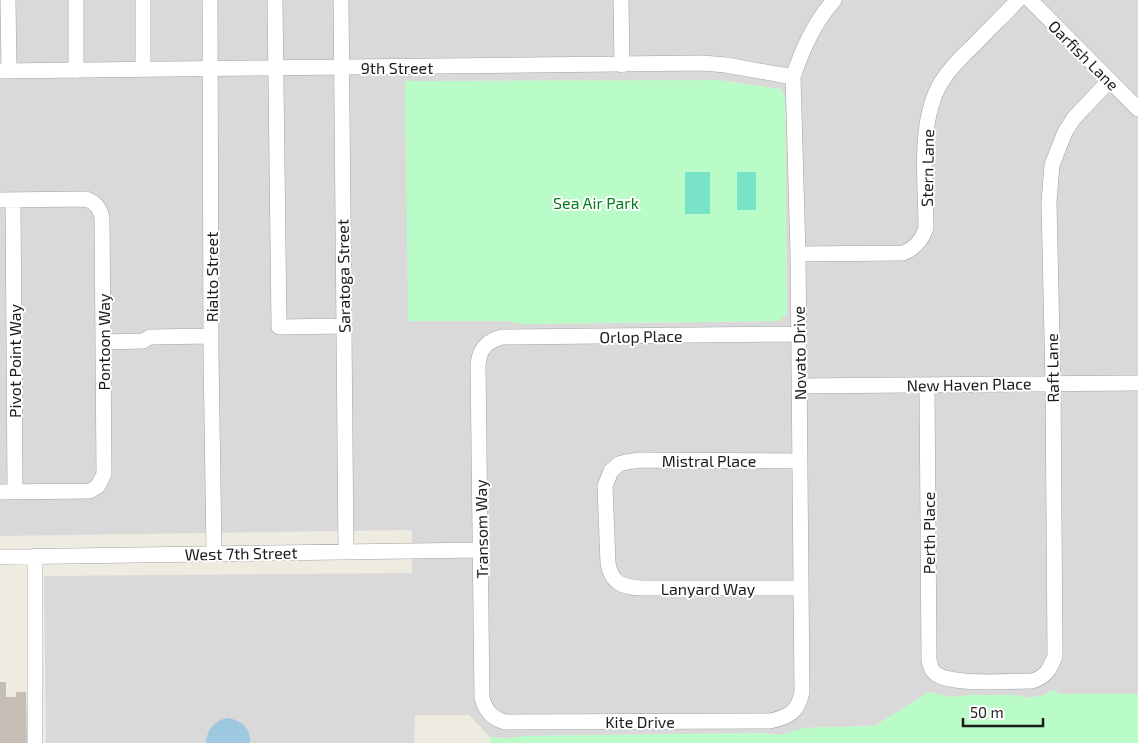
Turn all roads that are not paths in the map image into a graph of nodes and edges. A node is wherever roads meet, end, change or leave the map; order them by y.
1 (8, 0) edge
2 (76, 0) edge
3 (143, 0) edge
4 (210, 0) edge
5 (275, 0) edge
6 (341, 0) edge
7 (621, 0) edge
8 (834, 0) edge
9 (1018, 0) edge
10 (1030, 0) edge
11 (622, 65) junction
12 (276, 68) junction
13 (341, 68) junction
14 (210, 69) junction
15 (143, 70) junction
16 (4, 71) edge
17 (76, 71) junction
18 (793, 77) junction
19 (1109, 81) junction
20 (1138, 109) edge
21 (7, 200) edge
22 (798, 254) junction
23 (344, 326) junction
24 (798, 334) junction
25 (211, 336) junction
26 (103, 338) junction
27 (485, 344) joint
28 (1053, 383) junction
29 (1138, 383) edge
30 (927, 385) junction
31 (800, 386) junction
32 (800, 461) junction
33 (8, 492) edge
34 (481, 550) junction
35 (346, 552) junction
36 (214, 553) junction
37 (0, 556) edge
38 (35, 556) junction
39 (617, 582) joint
40 (801, 588) junction
41 (939, 676) joint
42 (489, 714) joint
43 (791, 714) joint
44 (35, 743) edge

1 - 16 street
2 - 17 street
3 - 15 street
4 - 14 street, Rialto Street
5 - 12 street
6 - 13 street, Saratoga Street
7 - 11 street
8 - 18 street, Novato Drive
9 - 22 street, Stern Lane
10 - 19 street, Oarfish Lane
11 - 13 street, 9th Street
11 - 18 street, 9th Street
12 - 13 street, 9th Street
12 - 14 street, 9th Street
12 - 23 street
13 - 23 street, Saratoga Street
14 - 15 street, 9th Street
14 - 25 street, Rialto Street
15 - 17 street, 9th Street
16 - 17 street, 9th Street
18 - 22 street, Novato Drive
19 - 20 street, Oarfish Lane
19 - 28 street, Raft Lane
21 - 26 street, Pontoon Way
21 - 33 street, Pivot Point Way
22 - 24 street, Novato Drive
23 - 35 street, Saratoga Street
24 - 27 street, Orlop Place
24 - 31 street, Novato Drive
25 - 26 street
25 - 36 street, Rialto Street
26 - 33 street, Pontoon Way
27 - 34 street, Transom Way
28 - 29 street, New Haven Place
28 - 30 street, New Haven Place
28 - 41 street, Raft Lane
30 - 31 street, New Haven Place
30 - 41 street, Perth Place
31 - 32 street, Novato Drive
32 - 39 street, Mistral Place
32 - 40 street, Novato Drive
34 - 35 street, West 7th Street
34 - 42 street, Transom Way
35 - 36 street, West 7th Street
36 - 38 street, West 7th Street
37 - 38 street, West 7th Street
38 - 44 street
39 - 40 street, Lanyard Way
40 - 43 street, Novato Drive
42 - 43 street, Kite Drive

